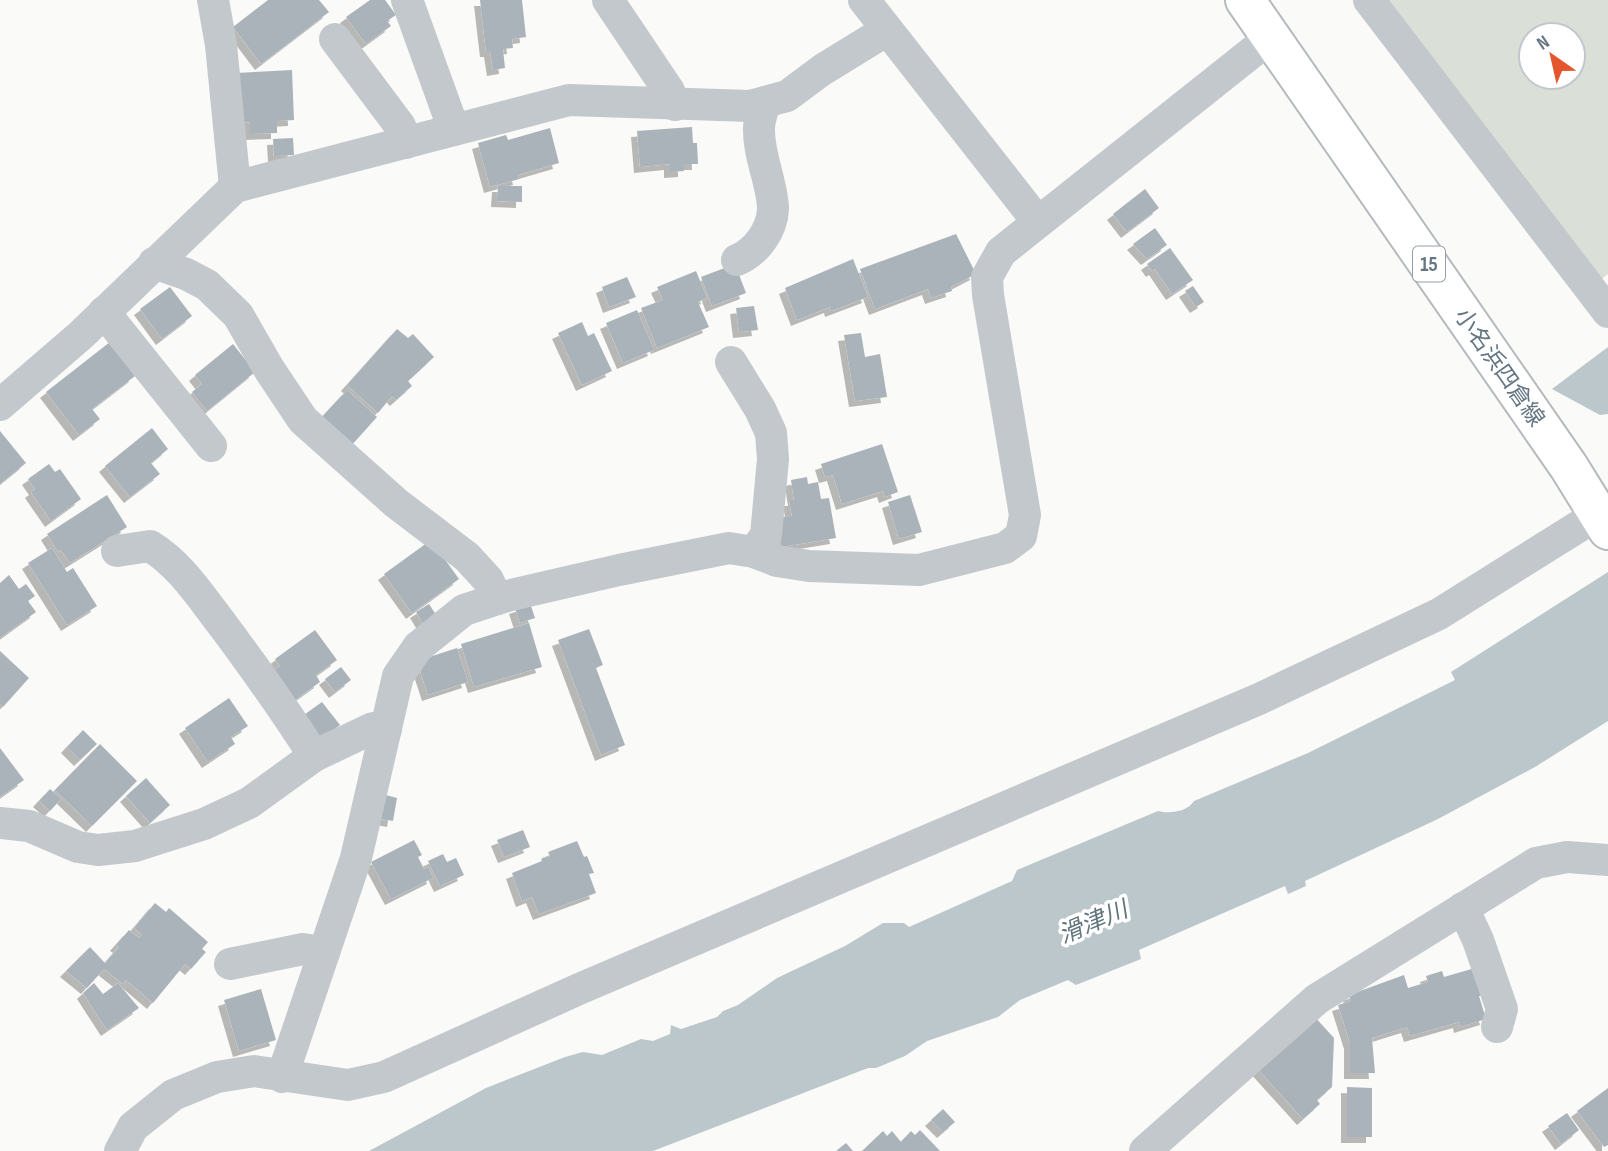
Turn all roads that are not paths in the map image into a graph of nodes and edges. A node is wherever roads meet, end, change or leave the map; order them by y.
1 (407, 0) edge
2 (608, 0) edge
3 (864, 0) edge
4 (1245, 0) edge
5 (1369, 0) edge
6 (218, 2) edge
7 (887, 30) junction
8 (1270, 38) junction
9 (335, 39) dead end
10 (765, 102) junction
11 (675, 104) junction
12 (454, 130) junction
13 (405, 143) junction
14 (235, 187) junction
15 (1038, 222) junction
16 (737, 260) dead end
17 (154, 263) junction
18 (104, 312) junction
19 (1608, 312) edge
20 (731, 362) dead end
21 (0, 405) edge
22 (211, 446) dead end
23 (1605, 518) edge
24 (117, 551) dead end
25 (754, 552) junction
26 (497, 599) junction
27 (386, 729) junction
28 (314, 756) junction
29 (0, 823) edge
30 (1608, 860) edge
31 (1463, 908) junction
32 (324, 952) junction
33 (230, 964) dead end
34 (1497, 1027) dead end
35 (282, 1077) junction
36 (120, 1151) edge
37 (1145, 1151) edge

1 - 12 street
2 - 11 street
3 - 7 street
4 - 8 main road, 小名浜四倉線 / 15
5 - 19 street
6 - 14 street
7 - 10 street
7 - 15 street
8 - 15 street
8 - 23 main road, 小名浜四倉線 / 15
9 - 13 street
10 - 11 street
10 - 16 street
11 - 12 street
12 - 13 street
13 - 14 street
14 - 17 street
15 - 25 street
17 - 18 street
17 - 26 street
18 - 21 street
18 - 22 street
20 - 25 street
23 - 35 street
24 - 28 street
25 - 26 street
26 - 27 street
27 - 28 street
27 - 32 street
28 - 29 street
30 - 31 street
31 - 34 street
31 - 37 street
32 - 33 street
32 - 35 street
35 - 36 street

